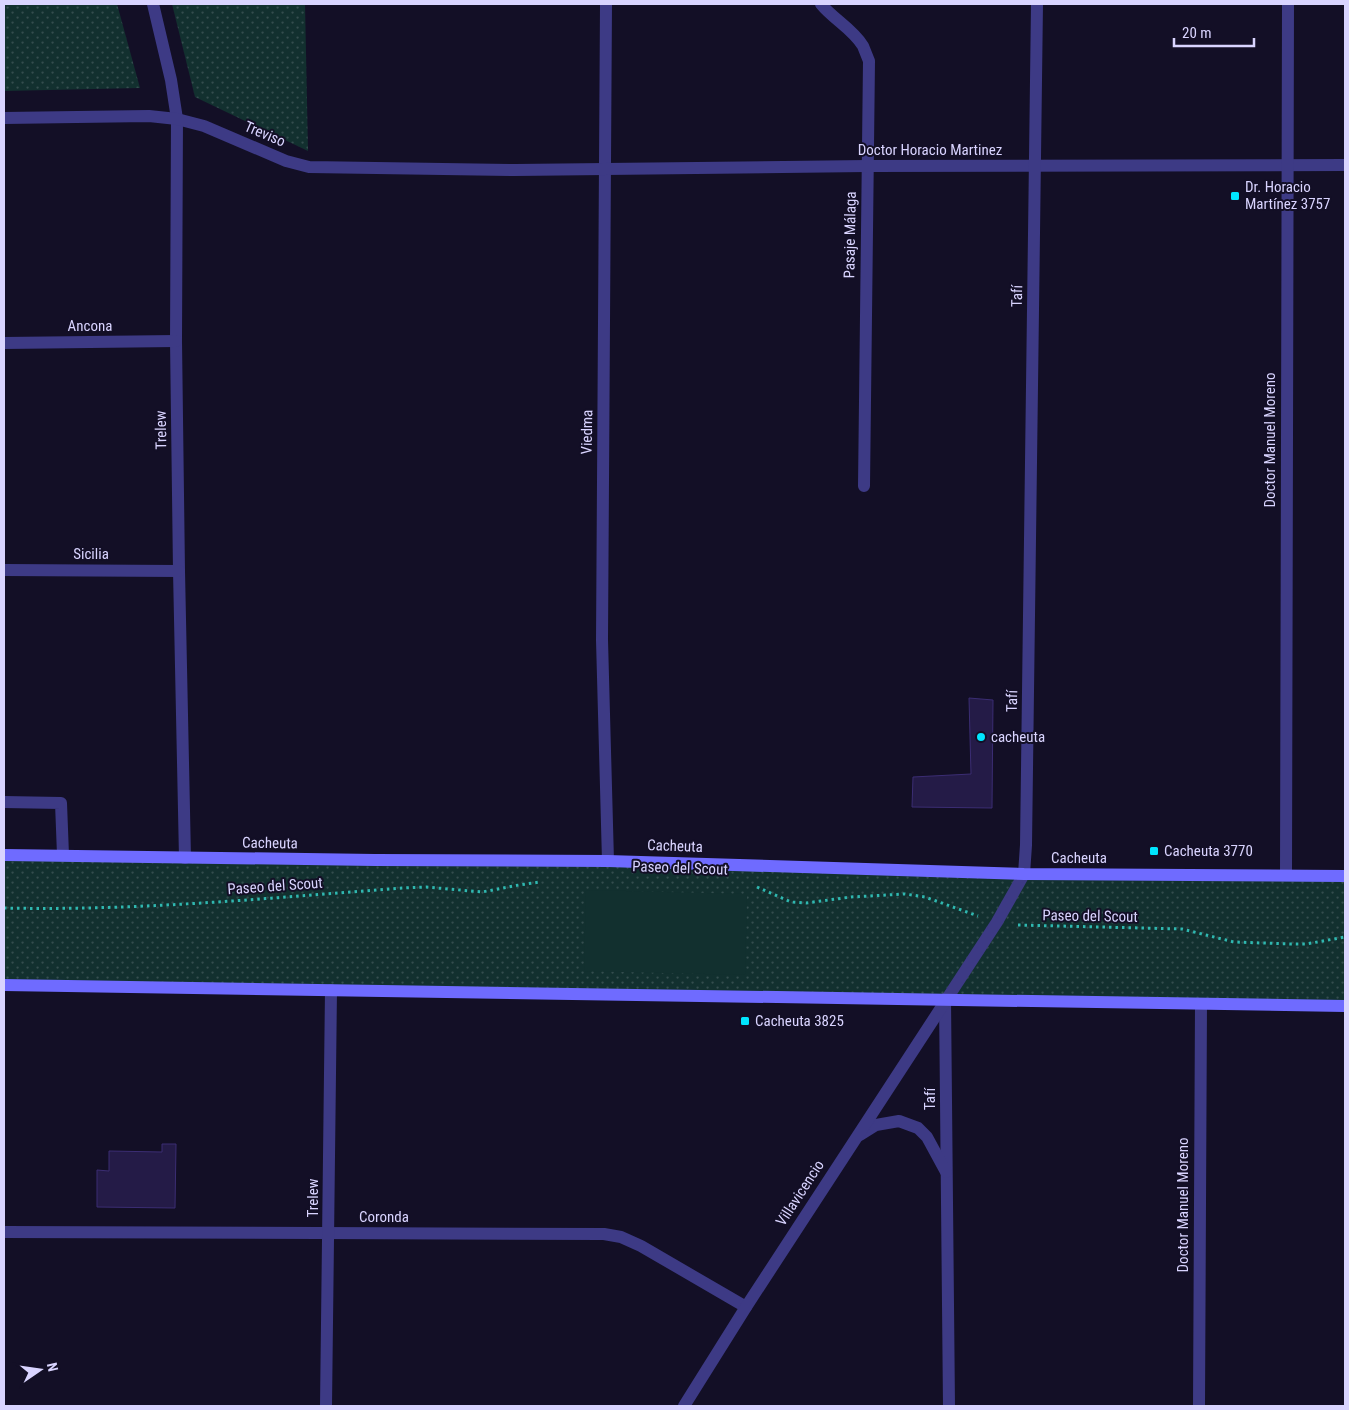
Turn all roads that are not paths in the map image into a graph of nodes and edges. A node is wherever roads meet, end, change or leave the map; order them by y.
1 (153, 4) edge
2 (606, 4) edge
3 (821, 4) edge
4 (1037, 4) edge
5 (1288, 4) edge
6 (4, 118) edge
7 (177, 120) junction
8 (1035, 165) junction
9 (1345, 165) edge
10 (867, 166) junction
11 (1287, 166) junction
12 (606, 168) junction
13 (515, 170) joint
14 (176, 342) junction
15 (4, 343) edge
16 (864, 486) dead end
17 (4, 570) edge
18 (179, 571) junction
19 (4, 802) edge
20 (4, 854) edge
21 (63, 856) junction
22 (185, 858) junction
23 (608, 861) junction
24 (1024, 874) junction
25 (1286, 876) junction
26 (1345, 876) edge
27 (4, 985) edge
28 (331, 990) junction
29 (945, 999) junction
30 (1201, 1004) junction
31 (1345, 1006) edge
32 (856, 1138) junction
33 (947, 1174) junction
34 (4, 1232) edge
35 (329, 1233) junction
36 (746, 1307) junction
37 (326, 1406) edge
38 (684, 1406) edge
39 (949, 1406) edge
40 (1199, 1406) edge

1 - 7 street, Trelew
2 - 12 street, Viedma
3 - 10 street, Pasaje Málaga
4 - 8 street, Tafí
5 - 11 street, Doctor Manuel Moreno
6 - 7 street, Treviso
7 - 13 street, Treviso
7 - 14 street, Trelew
8 - 10 street, Doctor Horacio Martinez
8 - 11 street, Doctor Horacio Martinez
8 - 24 street, Tafí
9 - 11 street, Doctor Horacio Martinez
10 - 12 street, Doctor Horacio Martinez
10 - 16 street, Pasaje Málaga
11 - 25 street, Doctor Manuel Moreno
12 - 13 street, Doctor Horacio Martinez
12 - 23 street, Viedma
14 - 15 street, Ancona
14 - 18 street, Trelew
17 - 18 street, Sicilia
18 - 22 street, Trelew
19 - 21 street
20 - 21 street, Cacheuta
21 - 22 street, Cacheuta
22 - 23 street, Cacheuta
23 - 24 street, Cacheuta
24 - 25 street, Cacheuta
24 - 29 street, Tafí
25 - 26 street, Cacheuta
27 - 28 street
28 - 29 street
28 - 35 street, Trelew
29 - 30 street
29 - 32 street, Villavicencio
29 - 33 street, Tafí
30 - 31 street
30 - 40 street, Doctor Manuel Moreno
32 - 33 street
32 - 36 street, Villavicencio
33 - 39 street, Tafí
34 - 35 street, Coronda
35 - 36 street, Coronda
35 - 37 street, Trelew
36 - 38 street, Villavicencio

